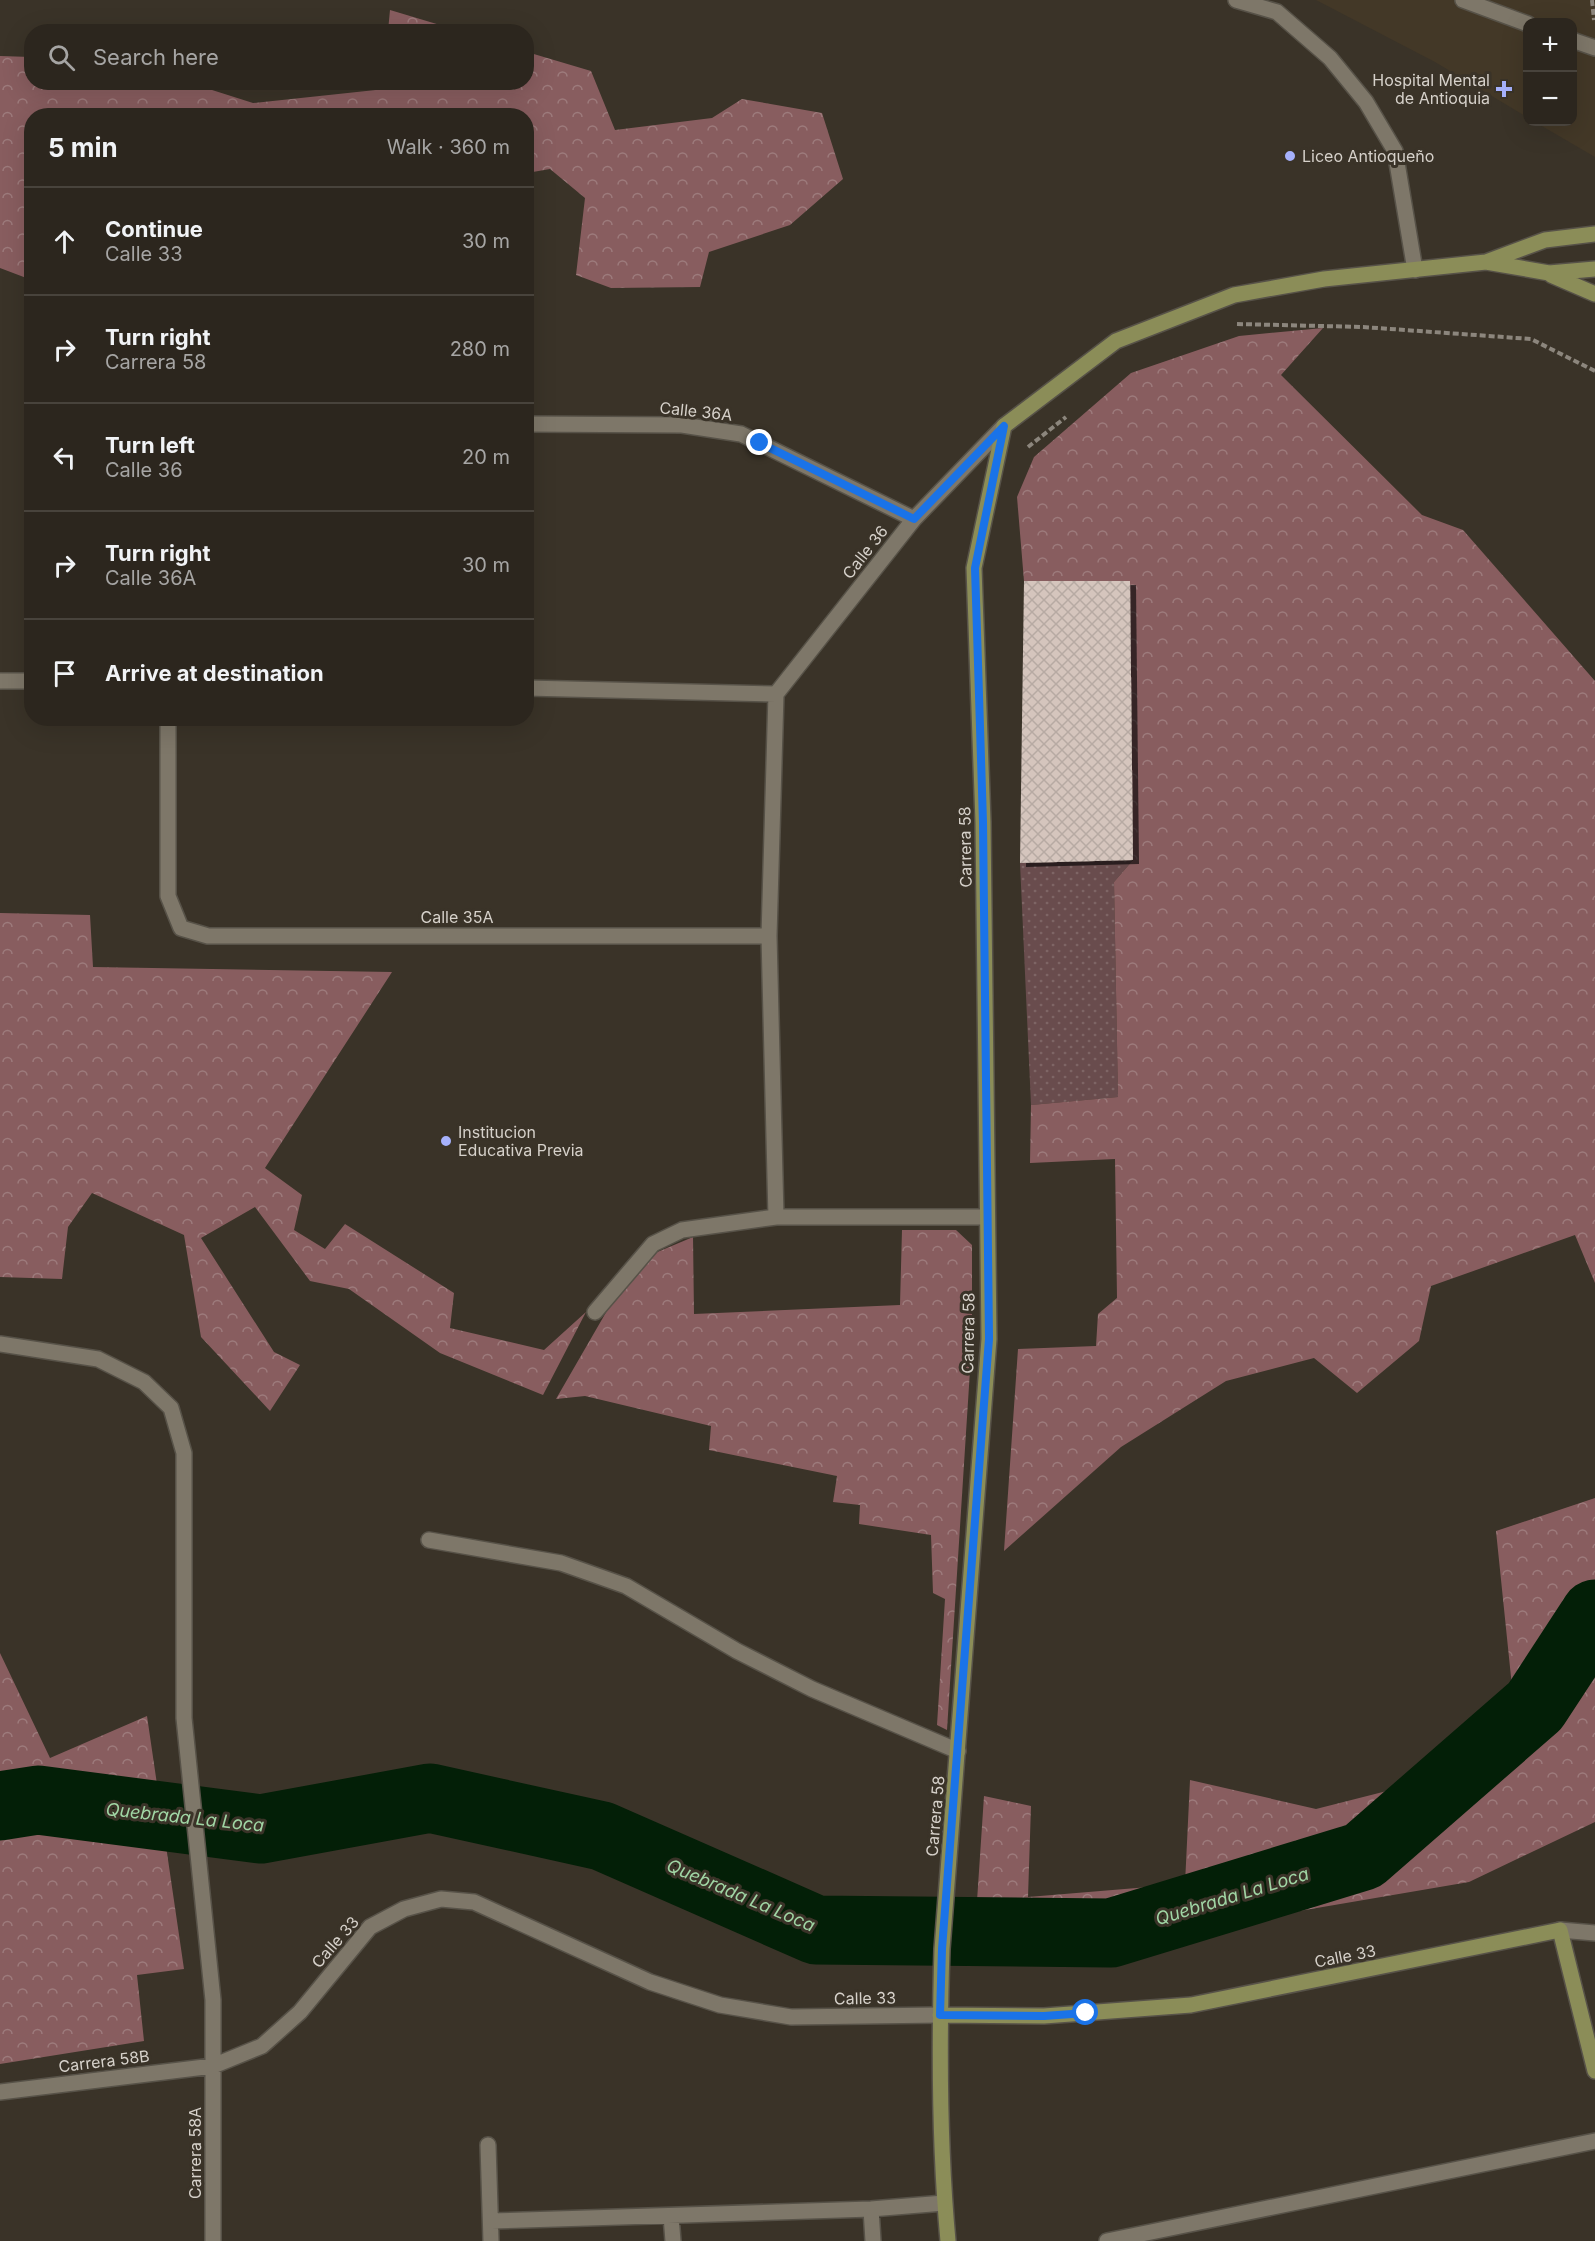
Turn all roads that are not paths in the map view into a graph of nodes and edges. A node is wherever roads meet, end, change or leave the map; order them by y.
1 (1236, 0) edge
2 (1463, 0) edge
3 (1523, 22) edge
4 (1577, 42) edge
5 (1595, 48) edge
6 (1595, 234) edge
7 (1486, 261) junction
8 (1595, 268) edge
9 (1415, 270) junction
10 (1549, 273) junction
11 (1595, 294) edge
12 (534, 424) edge
13 (1004, 426) junction
14 (914, 519) junction
15 (0, 681) edge
16 (24, 681) edge
17 (534, 688) edge
18 (776, 694) junction
19 (168, 726) edge
20 (769, 936) junction
21 (776, 1217) junction
22 (986, 1217) junction
23 (595, 1312) dead end
24 (0, 1344) edge
25 (429, 1540) dead end
26 (958, 1751) junction
27 (1560, 1930) junction
28 (1595, 1933) edge
29 (940, 2015) junction
30 (213, 2066) junction
31 (1595, 2071) edge
32 (0, 2092) edge
33 (1595, 2140) edge
34 (488, 2145) dead end
35 (944, 2203) junction
36 (871, 2209) junction
37 (671, 2216) junction
38 (491, 2221) junction
39 (213, 2241) edge
40 (491, 2241) edge
41 (673, 2241) edge
42 (873, 2241) edge
43 (948, 2241) edge
44 (1107, 2241) edge

1 - 9 street
2 - 3 street
4 - 5 street
6 - 7 main road
7 - 9 main road, Calle 36
7 - 10 main road
8 - 10 main road
9 - 13 main road, Calle 36
10 - 11 main road
12 - 14 street, Calle 36A
13 - 14 street, Calle 36
13 - 22 main road, Carrera 58
14 - 18 street, Calle 36
15 - 16 street
17 - 18 street
18 - 20 street
19 - 20 street, Calle 35A
20 - 21 street
21 - 22 street
21 - 23 street
22 - 26 main road, Carrera 58
24 - 30 street, Carrera 58A
25 - 26 street
26 - 29 main road, Carrera 58
27 - 28 street, Calle 33
27 - 29 main road, Calle 33
27 - 31 main road
29 - 30 street, Calle 33
29 - 35 main road, Carrera 58
30 - 32 street, Carrera 58B
30 - 39 street, Carrera 58A
33 - 44 street
34 - 38 street
35 - 36 street
35 - 43 main road, Carrera 58
36 - 37 street
36 - 42 street
37 - 38 street
37 - 41 street
38 - 40 street

